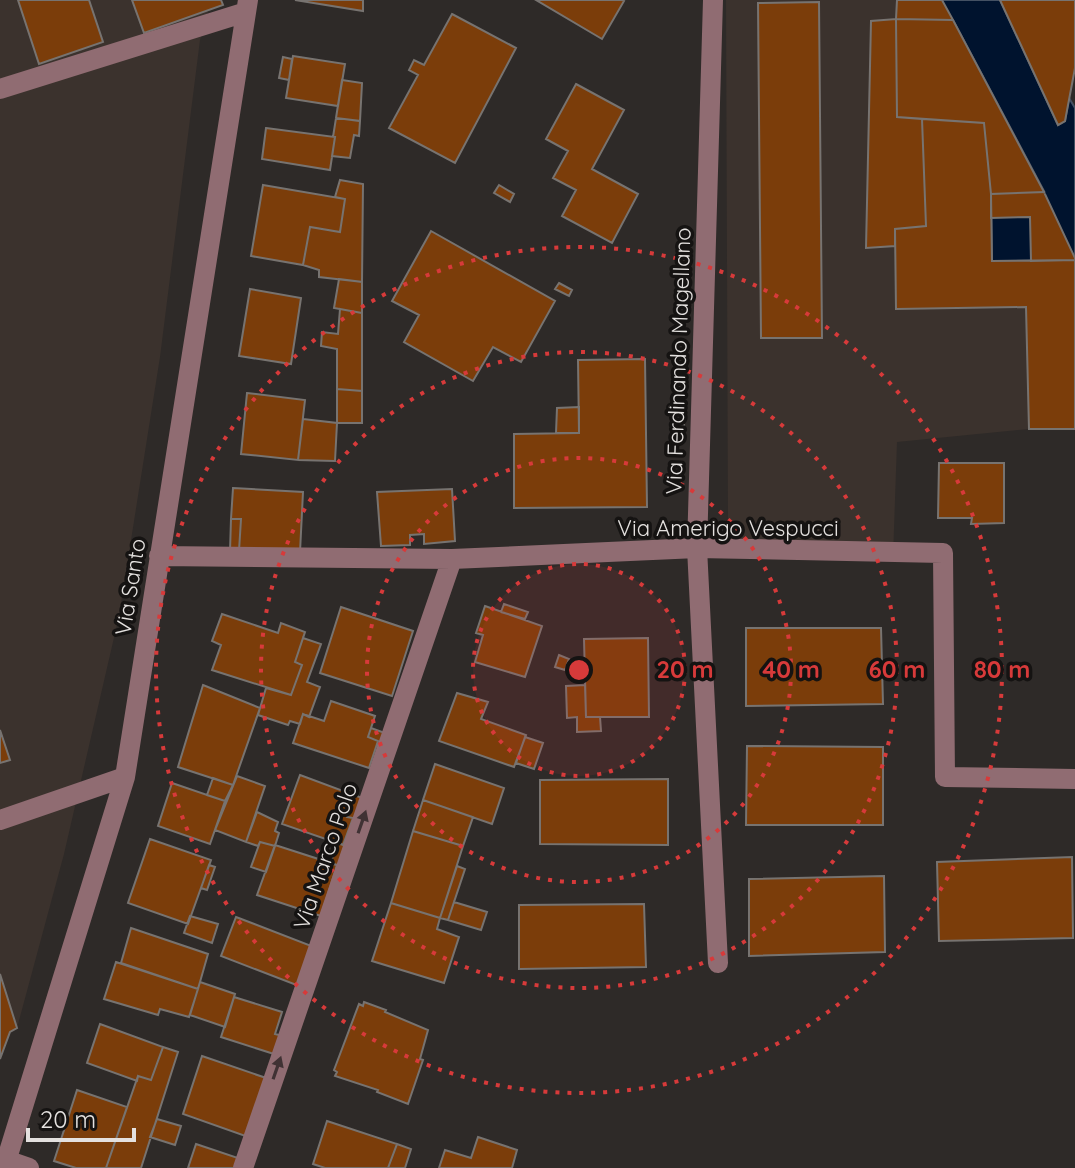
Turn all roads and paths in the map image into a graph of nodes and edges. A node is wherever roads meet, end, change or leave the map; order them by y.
1 (713, 0) edge
2 (247, 6) edge
3 (0, 89) edge
4 (697, 548) junction
5 (159, 556) junction
6 (452, 559) junction
7 (125, 777) junction
8 (1075, 779) edge
9 (0, 820) edge
10 (718, 963) dead end
11 (5, 1164) edge
12 (29, 1168) edge
13 (243, 1168) edge

1 - 4 street, Via Ferdinando Magellano
2 - 3 street
2 - 5 street, Via Santo
4 - 6 street, Via Amerigo Vespucci
4 - 8 street, Via Amerigo Vespucci
4 - 10 street, Via Ferdinando Magellano
5 - 6 street, Via Amerigo Vespucci
5 - 7 street, Via Santo
13 -> 6 street, Via Marco Polo
7 - 9 street
7 - 11 street, Via Santo
11 - 12 street

